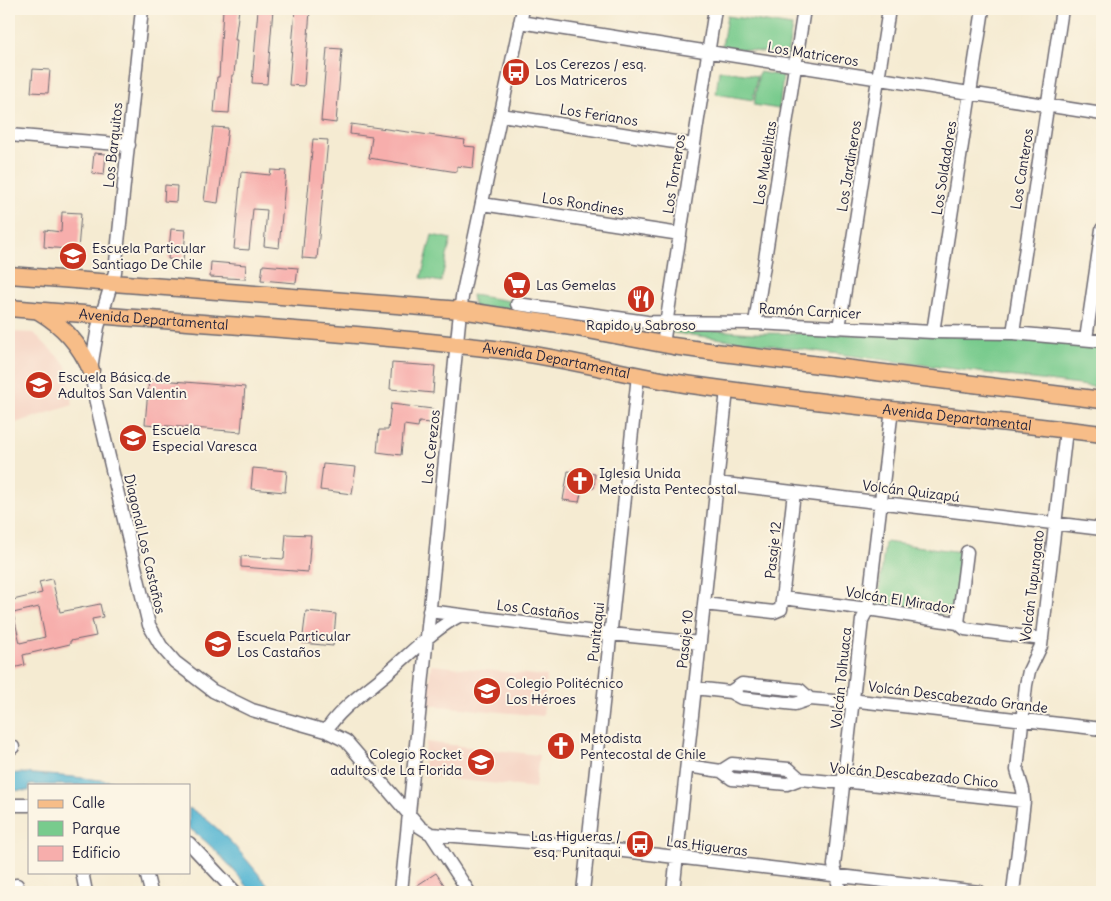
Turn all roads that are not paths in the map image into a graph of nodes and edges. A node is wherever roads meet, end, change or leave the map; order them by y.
1 (142, 9) edge
2 (523, 9) edge
3 (715, 9) edge
4 (804, 9) edge
5 (889, 9) edge
6 (983, 9) edge
7 (1062, 9) edge
8 (520, 22) junction
9 (708, 52) junction
10 (795, 66) junction
11 (878, 79) junction
12 (971, 94) junction
13 (1047, 106) junction
14 (1102, 114) edge
15 (501, 115) junction
16 (9, 135) edge
17 (129, 145) junction
18 (694, 145) junction
19 (482, 204) junction
20 (1102, 229) edge
21 (680, 234) junction
22 (9, 275) edge
23 (111, 283) junction
24 (517, 304) dead end
25 (9, 308) edge
26 (460, 310) junction
27 (38, 311) junction
28 (101, 316) junction
29 (666, 322) junction
30 (755, 323) junction
31 (839, 328) junction
32 (933, 332) junction
33 (1013, 333) junction
34 (1086, 339) junction
35 (1102, 341) edge
36 (663, 344) junction
37 (456, 345) junction
38 (91, 370) junction
39 (638, 375) junction
40 (727, 390) junction
41 (1102, 400) edge
42 (892, 409) junction
43 (1066, 430) junction
44 (1102, 434) edge
45 (717, 483) junction
46 (794, 492) junction
47 (881, 503) junction
48 (1055, 524) junction
49 (1102, 529) edge
50 (967, 552) dead end
51 (783, 598) junction
52 (704, 604) junction
53 (868, 609) junction
54 (429, 611) junction
55 (462, 615) junction
56 (958, 623) junction
57 (611, 634) junction
58 (1042, 639) junction
59 (426, 640) junction
60 (700, 642) junction
61 (402, 662) junction
62 (422, 675) junction
63 (695, 688) junction
64 (853, 702) junction
65 (1022, 719) junction
66 (1102, 729) edge
67 (326, 731) junction
68 (687, 766) junction
69 (844, 782) junction
70 (411, 784) junction
71 (387, 790) junction
72 (1024, 800) junction
73 (9, 805) edge
74 (28, 805) edge
75 (409, 814) junction
76 (431, 834) junction
77 (190, 844) edge
78 (589, 847) junction
79 (677, 857) junction
80 (82, 874) edge
81 (146, 874) edge
82 (837, 876) junction
83 (86, 892) edge
84 (150, 892) edge
85 (231, 892) edge
86 (401, 892) edge
87 (468, 892) edge
88 (584, 892) edge
89 (673, 892) edge
90 (839, 892) edge
91 (979, 892) edge
92 (1013, 892) edge

1 - 17 street, Los Barquitos
2 - 8 street, Los Cerezos
3 - 9 street, Los Torneros
4 - 10 street, Los Mueblitas
5 - 11 street, Los Jardineros
6 - 12 street, Los Soldadores
7 - 13 street, Los Canteros
8 - 9 street, Los Matriceros
8 - 15 street, Los Cerezos
9 - 10 street, Los Matriceros
9 - 18 street, Los Torneros
10 - 11 street, Los Matriceros
10 - 30 street, Los Mueblitas
11 - 12 street, Los Matriceros
11 - 31 street, Los Jardineros
12 - 13 street, Los Matriceros
12 - 32 street, Los Soldadores
13 - 14 street, Los Matriceros
13 - 33 street, Los Canteros
15 - 18 street, Los Ferianos
15 - 19 street, Los Cerezos
16 - 17 street
17 - 23 street, Los Barquitos
18 - 21 street, Los Torneros
19 - 21 street, Los Rondines
19 - 26 street, Los Cerezos
20 - 34 street
21 - 29 street, Los Torneros
22 - 23 main road
23 - 26 main road
23 - 28 street, Diagonal Los Castaños
24 - 29 street, Ramón Carnicer
25 - 27 main road, Avenida Departamental
26 - 36 main road
26 - 37 street, Los Cerezos
27 - 28 main road, Avenida Departamental
27 - 38 main road
28 - 37 main road, Avenida Departamental
28 - 38 street, Diagonal Los Castaños
29 - 30 street, Ramón Carnicer
29 - 36 street, Los Torneros
30 - 31 street, Ramón Carnicer
31 - 32 street, Ramón Carnicer
32 - 33 street, Ramón Carnicer
33 - 34 street, Ramón Carnicer
34 - 35 street, Ramón Carnicer
36 - 41 main road
37 - 39 main road, Avenida Departamental
37 - 54 street, Los Cerezos
38 - 67 street, Diagonal Los Castaños
39 - 40 main road, Avenida Departamental
39 - 57 street, Punitaqui
40 - 42 main road, Avenida Departamental
40 - 45 street, Pasaje 10
42 - 43 main road, Avenida Departamental
42 - 47 street, Volcán Tolhuaca
43 - 44 main road, Avenida Departamental
43 - 48 street, Volcán Tupungato
45 - 46 street, Volcán Quizapú
45 - 52 street, Pasaje 10
46 - 47 street, Volcán Quizapú
46 - 51 street, Pasaje 12
47 - 48 street, Volcán Quizapú
47 - 53 street, Volcán Tolhuaca
48 - 49 street, Volcán Quizapú
48 - 58 street, Volcán Tupungato
50 - 56 street
51 - 52 street, Pasaje 12
51 - 53 street, Volcán El Mirador
52 - 60 street, Pasaje 10
53 - 56 street, Volcán El Mirador
53 - 64 street, Volcán Tolhuaca
54 - 55 street, Los Castaños
54 - 59 street, Los Cerezos
55 - 57 street, Los Castaños
55 - 59 street
56 - 58 street, Volcán El Mirador
57 - 60 street, Los Castaños
57 - 78 street, Punitaqui
58 - 65 street, Volcán Tupungato
59 - 61 street
59 - 62 street, Los Cerezos
60 - 63 street, Pasaje 10
61 - 62 street
61 - 67 street
62 - 70 street, Los Cerezos
63 - 64 street, Volcán Descabezado Grande
63 - 68 street, Pasaje 10
64 - 65 street, Volcán Descabezado Grande
64 - 69 street, Volcán Tolhuaca
65 - 66 street, Volcán Descabezado Grande
65 - 72 street, Volcán Tupungato
67 - 71 street, Diagonal Los Castaños
68 - 69 street, Volcán Descabezado Chico
68 - 79 street, Pasaje 10
69 - 72 street, Volcán Descabezado Chico
69 - 82 street, Volcán Tolhuaca
70 - 71 street
70 - 75 street, Los Cerezos
71 - 75 street, Diagonal Los Castaños
72 - 92 street, Volcán Tupungato
73 - 74 street
75 - 76 street, Diagonal Los Castaños
75 - 86 street, Los Cerezos
76 - 78 street, Las Higueras
76 - 87 street, Diagonal Los Castaños
77 - 85 street
78 - 79 street, Las Higueras
78 - 88 street, Punitaqui
79 - 82 street, Las Higueras
79 - 89 street, Pasaje 10
80 - 83 street
81 - 84 street
82 - 90 street, Volcán Tolhuaca
82 - 91 street, Las Higueras

